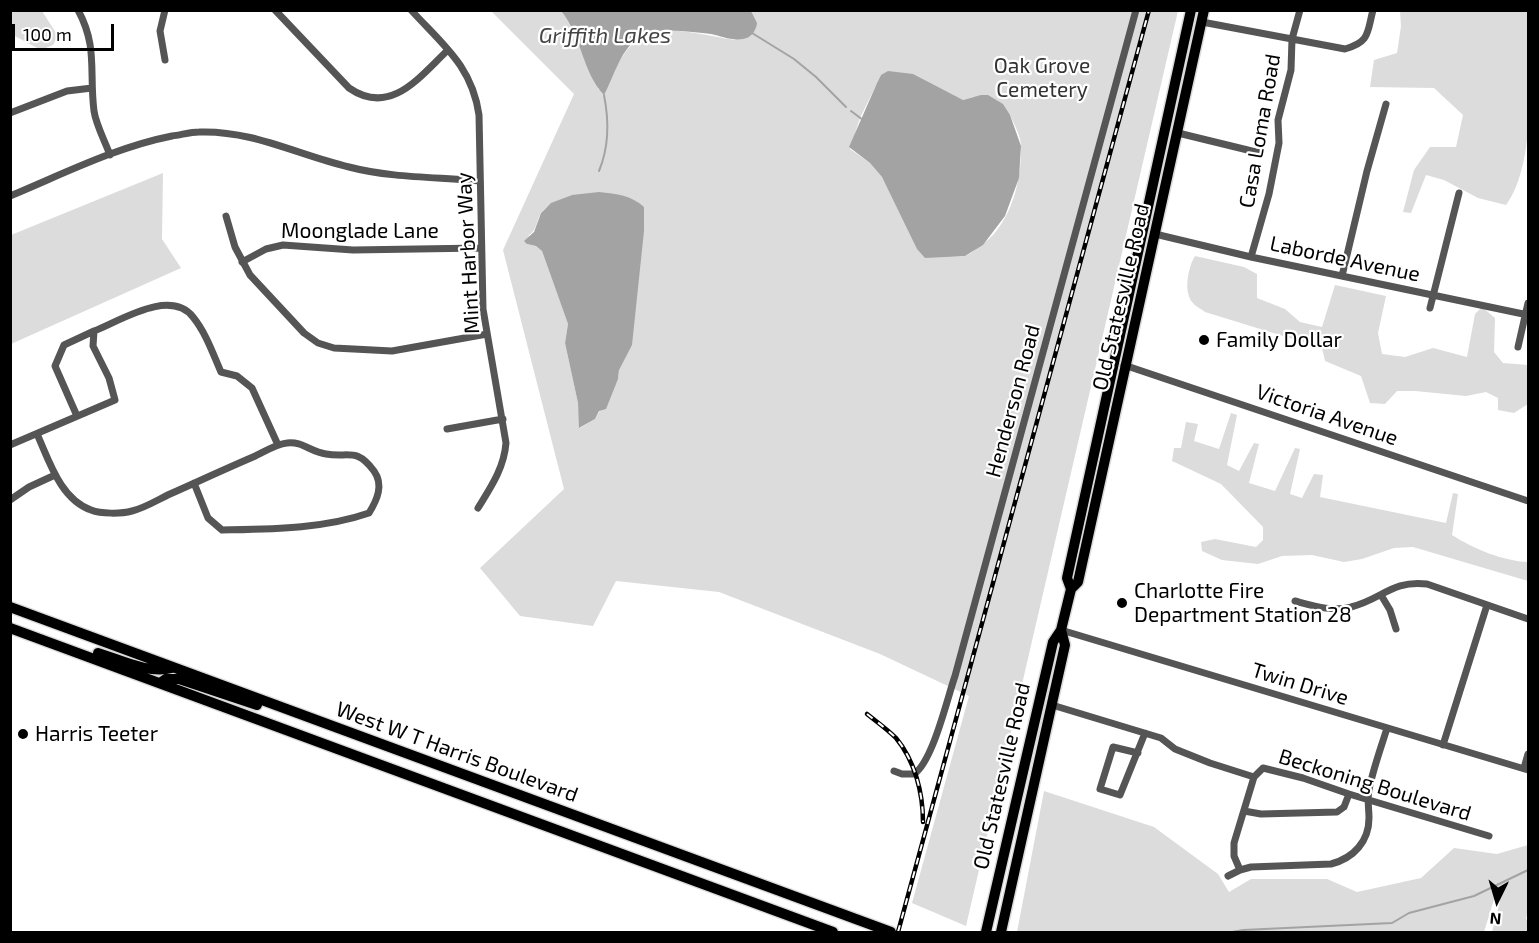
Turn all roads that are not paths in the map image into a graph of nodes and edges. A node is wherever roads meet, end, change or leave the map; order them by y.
1 (78, 10) edge
2 (165, 10) edge
3 (275, 10) edge
4 (411, 10) edge
5 (1136, 10) edge
6 (1191, 10) edge
7 (1204, 10) edge
8 (1300, 10) edge
9 (1373, 10) edge
10 (1202, 22) junction
11 (1292, 39) junction
12 (448, 50) junction
13 (165, 60) dead end
14 (92, 88) junction
15 (1386, 104) dead end
16 (10, 113) edge
17 (1178, 133) junction
18 (1260, 153) dead end
19 (110, 155) junction
20 (480, 181) junction
21 (1459, 193) dead end
22 (10, 196) edge
23 (226, 216) dead end
24 (1155, 234) junction
25 (481, 248) junction
26 (1251, 256) junction
27 (242, 262) junction
28 (1342, 276) junction
29 (1433, 295) junction
30 (1528, 303) edge
31 (1430, 308) dead end
32 (1527, 314) edge
33 (94, 331) junction
34 (487, 334) junction
35 (1518, 347) dead end
36 (1120, 364) junction
37 (77, 416) junction
38 (503, 419) junction
39 (447, 429) dead end
40 (38, 434) junction
41 (10, 445) edge
42 (278, 445) junction
43 (55, 475) junction
44 (194, 483) junction
45 (10, 500) edge
46 (1528, 501) edge
47 (478, 508) dead end
48 (1381, 595) junction
49 (1296, 601) dead end
50 (1488, 605) junction
51 (10, 607) edge
52 (1528, 619) edge
53 (10, 628) edge
54 (1061, 630) junction
55 (1396, 630) dead end
56 (39, 638) junction
57 (174, 667) junction
58 (160, 683) junction
59 (1052, 705) junction
60 (307, 716) junction
61 (1388, 728) junction
62 (1145, 733) junction
63 (1443, 745) junction
64 (1138, 753) junction
65 (1528, 754) edge
66 (1526, 769) edge
67 (894, 771) dead end
68 (1254, 777) junction
69 (1349, 794) junction
70 (1369, 800) junction
71 (1244, 811) junction
72 (1489, 836) dead end
73 (1240, 870) junction
74 (1228, 876) dead end
75 (833, 933) edge
76 (891, 933) edge
77 (986, 933) edge
78 (1001, 933) edge

1 - 14 street
2 - 13 street
3 - 12 street
4 - 12 street, Mint Harbor Way
5 - 67 street, Henderson Road
6 - 36 main road, Old Statesville Road
7 - 10 main road, Old Statesville Road
8 - 11 street, Casa Loma Road
9 - 11 street
10 - 11 street
10 - 17 main road, Old Statesville Road
11 - 26 street, Casa Loma Road
12 - 20 street, Mint Harbor Way
14 - 16 street
14 - 19 street
15 - 28 street
17 - 18 street
17 - 24 main road, Old Statesville Road
19 - 20 street
19 - 22 street
20 - 25 street, Mint Harbor Way
21 - 29 street
23 - 27 street
24 - 26 street, Laborde Avenue
24 - 36 main road, Old Statesville Road
25 - 27 street, Moonglade Lane
25 - 34 street, Mint Harbor Way
26 - 28 street, Laborde Avenue
27 - 34 street
28 - 29 street, Laborde Avenue
29 - 31 street
29 - 32 street, Laborde Avenue
30 - 32 street
32 - 35 street
33 - 37 street
33 - 37 street
33 - 42 street
34 - 38 street, Mint Harbor Way
36 - 46 street, Victoria Avenue
36 - 54 main road, Old Statesville Road
37 - 40 street
38 - 39 street
38 - 47 street, Mint Harbor Way
40 - 41 street
40 - 43 street
42 - 44 street
42 - 44 street
43 - 44 street
43 - 45 street
48 - 49 street
48 - 50 street
48 - 55 street
50 - 52 street
50 - 63 street
51 - 57 main road, West W T Harris Boulevard
53 - 56 main road, West W T Harris Boulevard
54 - 59 main road, Old Statesville Road
54 - 61 street, Twin Drive
54 - 77 main road, Old Statesville Road
56 - 57 main road
56 - 58 main road, West W T Harris Boulevard
57 - 60 main road, West W T Harris Boulevard
58 - 60 main road
58 - 75 main road, West W T Harris Boulevard
59 - 62 street, Beckoning Boulevard
59 - 78 main road, Old Statesville Road
60 - 76 main road, West W T Harris Boulevard
61 - 63 street, Twin Drive
61 - 70 street
62 - 64 street
62 - 68 street, Beckoning Boulevard
63 - 66 street, Twin Drive
64 - 64 street
65 - 66 street
68 - 69 street, Beckoning Boulevard
68 - 71 street
69 - 70 street, Beckoning Boulevard
69 - 71 street
70 - 72 street, Beckoning Boulevard
70 - 73 street
71 - 73 street
73 - 74 street

